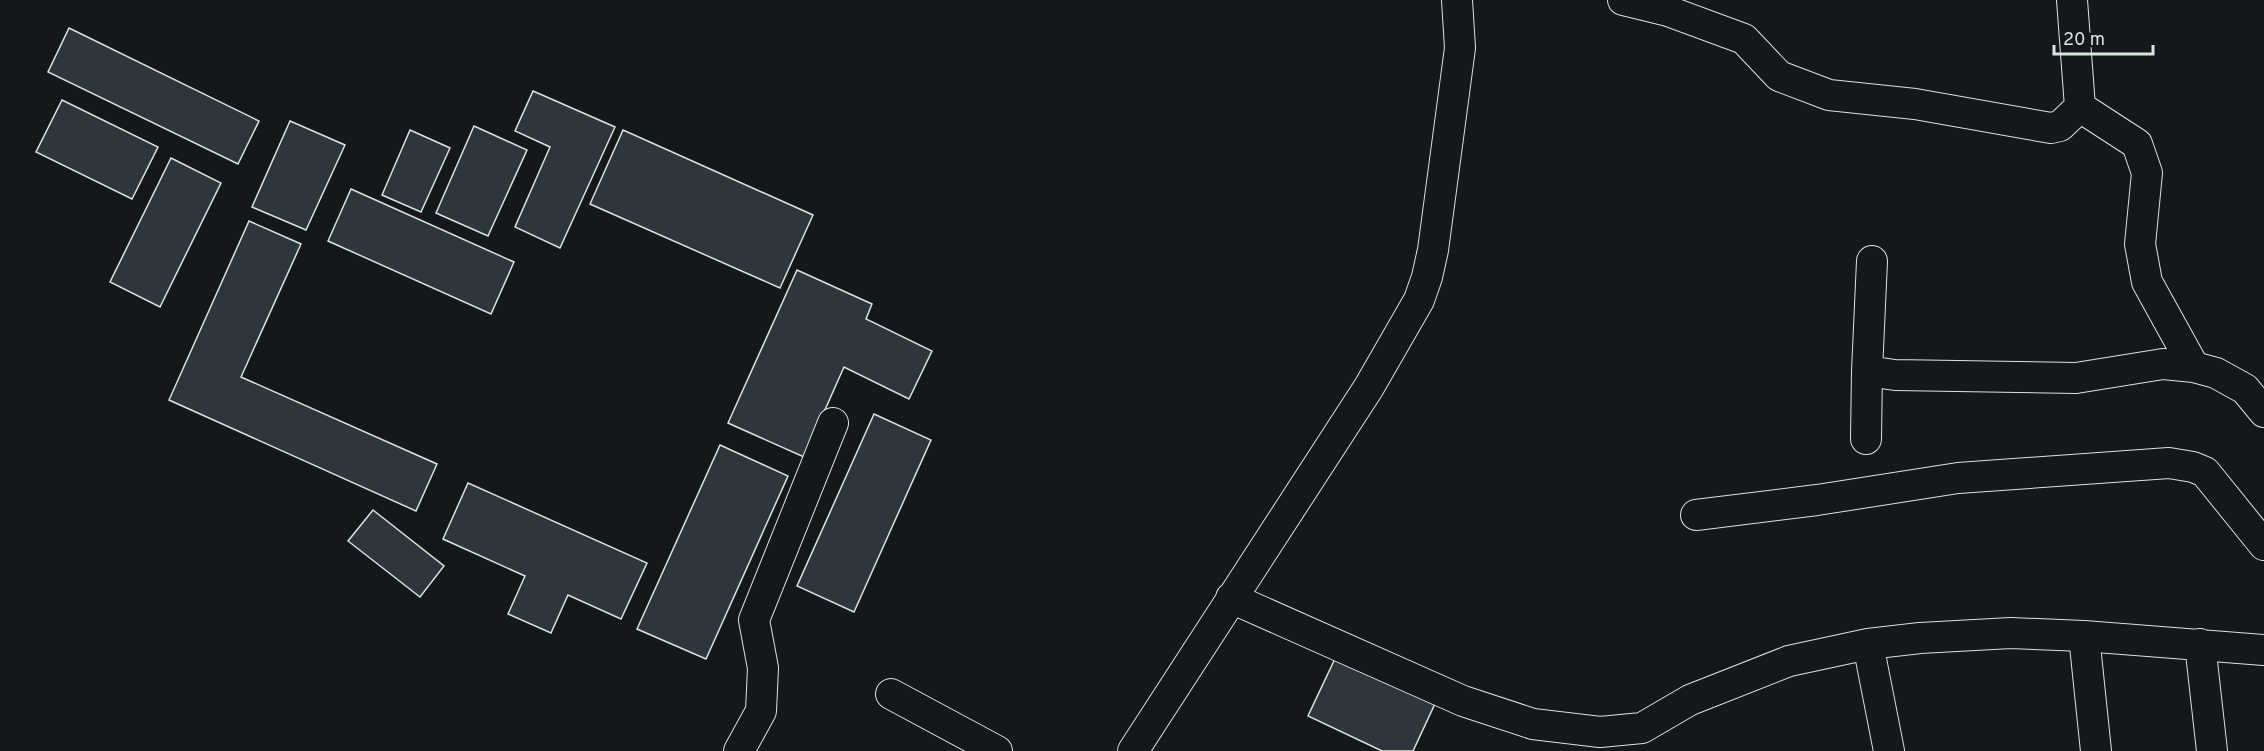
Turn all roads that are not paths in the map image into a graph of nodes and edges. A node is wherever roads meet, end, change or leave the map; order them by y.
1 (1457, 0) edge
2 (1623, 0) edge
3 (2072, 0) edge
4 (2080, 106) junction
5 (1872, 261) dead end
6 (2194, 367) junction
7 (1867, 371) junction
8 (2264, 412) edge
9 (833, 423) dead end
10 (1866, 439) dead end
11 (1696, 514) dead end
12 (2264, 545) edge
13 (1231, 598) junction
14 (2084, 636) junction
15 (1868, 644) junction
16 (2200, 644) junction
17 (2264, 650) edge
18 (891, 694) dead end
19 (1643, 740) edge
20 (739, 751) edge
21 (997, 751) edge
22 (1133, 751) edge
23 (1889, 751) edge
24 (2096, 751) edge
25 (2212, 751) edge

1 - 13 street
2 - 4 street
3 - 4 street
4 - 6 street
5 - 7 street
6 - 7 street
6 - 8 street
7 - 10 street
9 - 20 street
11 - 12 street
13 - 19 street
13 - 22 street
14 - 15 street
14 - 16 street
14 - 24 street
15 - 19 street
15 - 23 street
16 - 17 street
16 - 25 street
18 - 21 street

